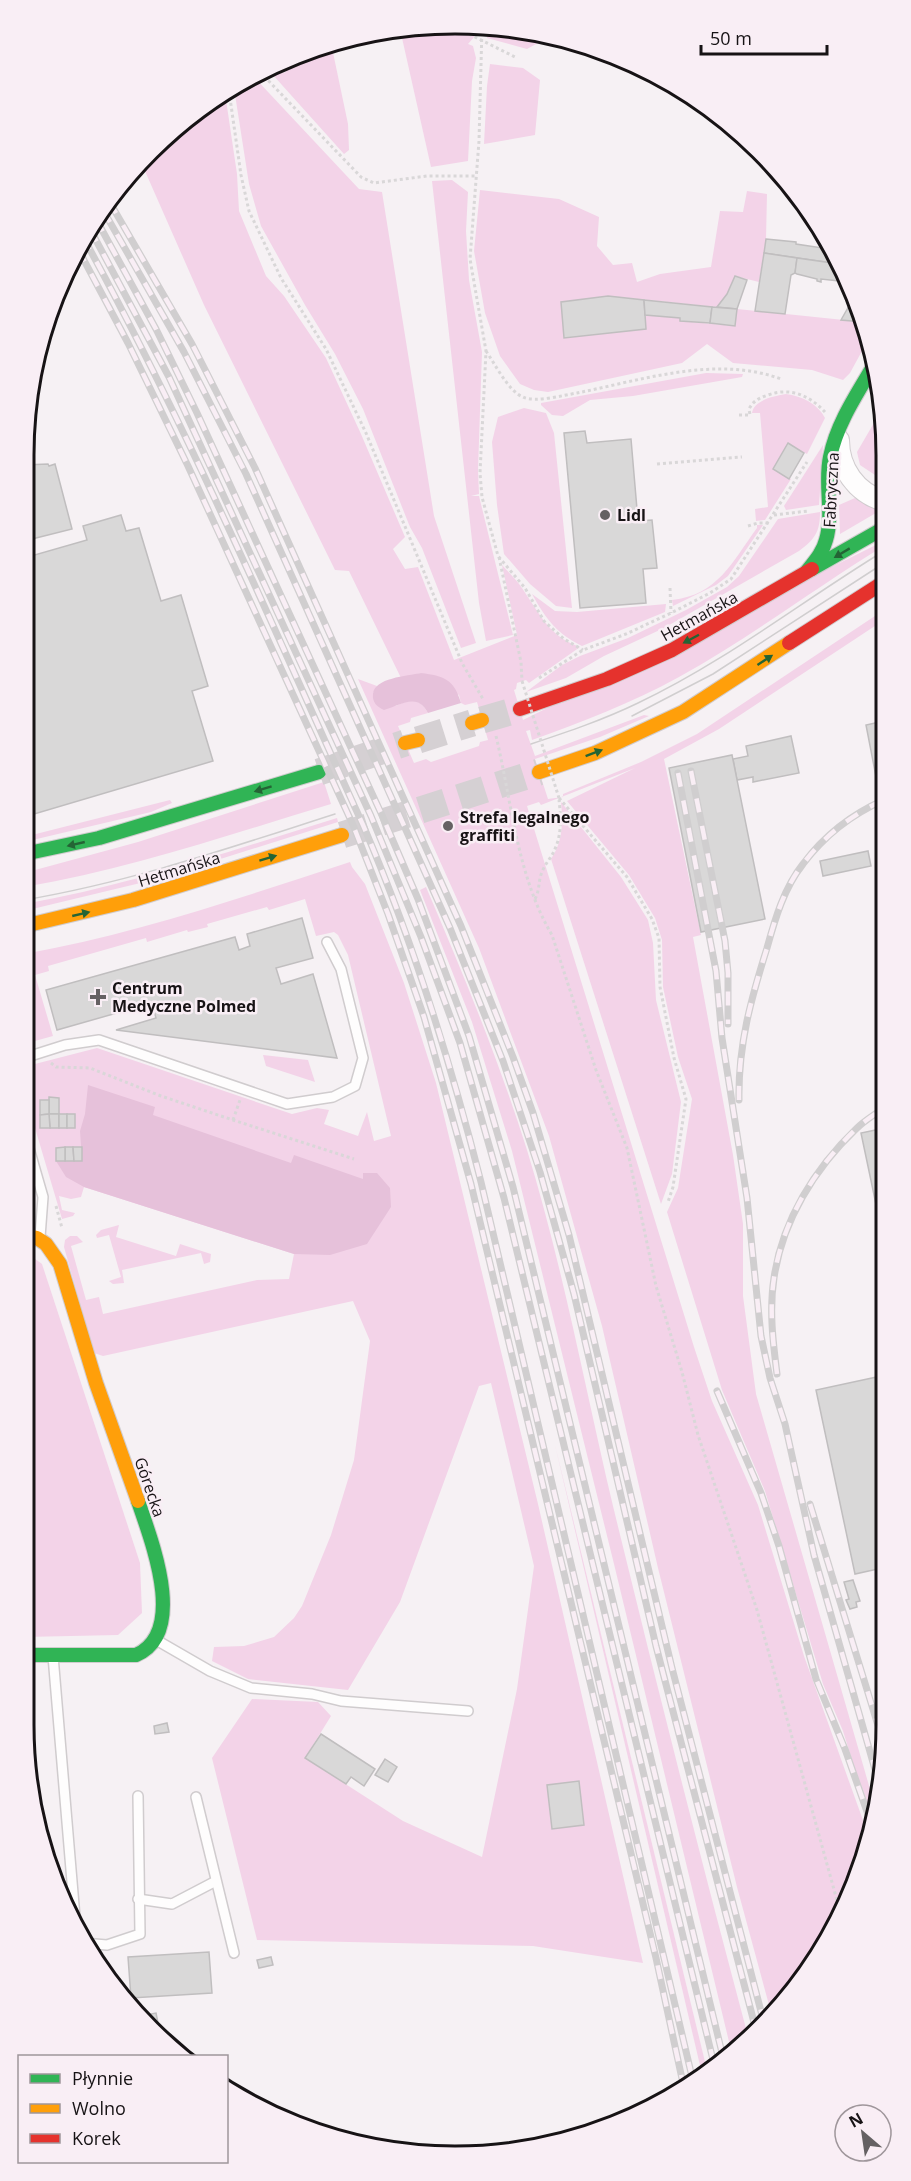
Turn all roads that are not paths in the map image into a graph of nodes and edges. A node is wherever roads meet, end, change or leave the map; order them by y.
1 (868, 373) edge
2 (835, 425) junction
3 (876, 498) edge
4 (876, 533) edge
5 (801, 577) junction
6 (876, 587) edge
7 (520, 709) tunnel mouth
8 (319, 772) tunnel mouth
9 (539, 772) tunnel mouth
10 (342, 836) tunnel mouth
11 (34, 852) edge
12 (34, 924) edge
13 (327, 942) dead end
14 (34, 1055) edge
15 (34, 1166) edge
16 (34, 1238) edge
17 (40, 1239) junction
18 (156, 1640) junction
19 (34, 1655) edge
20 (53, 1655) junction
21 (468, 1712) dead end
22 (138, 1796) dead end
23 (196, 1797) dead end
24 (216, 1881) junction
25 (138, 1899) junction
26 (74, 1902) edge
27 (96, 1944) edge
28 (234, 1953) dead end

1 - 2 main road, Fabryczna
2 - 3 street, Fabryczna
2 - 5 main road, Fabryczna
4 -> 5 main road, Hetmańska
5 -> 7 main road, Hetmańska
9 -> 6 main road
8 -> 11 main road
12 -> 10 main road, Hetmańska
13 - 14 lane
15 - 17 lane
16 - 17 main road
17 - 18 main road, Górecka
18 - 20 main road
18 - 21 lane
19 - 20 main road
20 - 26 lane
22 - 25 lane
23 - 24 lane
24 - 25 lane
24 - 28 lane
25 - 27 lane

